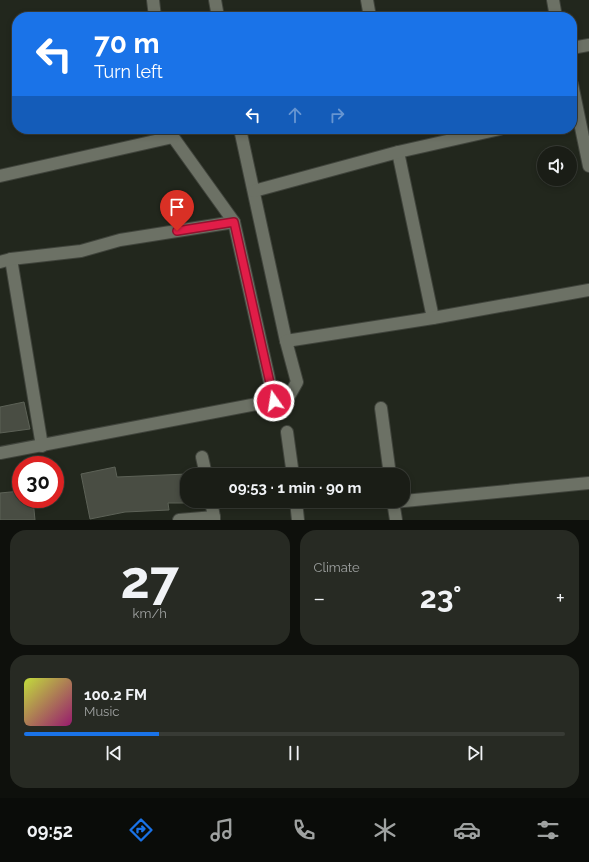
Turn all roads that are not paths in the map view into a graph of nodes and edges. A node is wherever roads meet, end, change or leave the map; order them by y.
1 (153, 0) edge
2 (215, 0) edge
3 (367, 0) edge
4 (553, 0) edge
5 (154, 12) edge
6 (217, 12) edge
7 (369, 12) edge
8 (555, 12) edge
9 (589, 45) edge
10 (577, 47) edge
11 (577, 101) edge
12 (580, 111) edge
13 (169, 134) edge
14 (174, 134) edge
15 (241, 134) edge
16 (478, 134) edge
17 (398, 152) junction
18 (589, 166) edge
19 (0, 176) edge
20 (254, 191) junction
21 (234, 222) junction
22 (5, 261) edge
23 (589, 290) edge
24 (433, 318) junction
25 (286, 341) junction
26 (274, 401) junction
27 (381, 408) dead end
28 (287, 432) dead end
29 (42, 446) junction
30 (0, 453) edge
31 (202, 457) dead end
32 (204, 468) edge
33 (292, 468) edge
34 (389, 468) edge
35 (589, 483) edge
36 (410, 500) edge
37 (212, 508) edge
38 (297, 508) edge
39 (395, 508) edge
40 (214, 519) edge
41 (179, 520) edge
42 (298, 520) edge
43 (396, 520) edge

1 - 5 street
2 - 6 street
3 - 7 street
4 - 8 street
9 - 10 street
11 - 12 street
12 - 18 street
13 - 19 street
14 - 21 street
15 - 20 street
16 - 17 street
17 - 20 street
17 - 24 street
20 - 25 street
21 - 22 street
21 - 26 street
22 - 29 street
23 - 24 street
24 - 25 street
25 - 26 street
26 - 29 street
27 - 34 street
28 - 33 street
29 - 30 street
31 - 32 street
35 - 36 street
37 - 40 street
38 - 42 street
39 - 43 street
40 - 41 street

